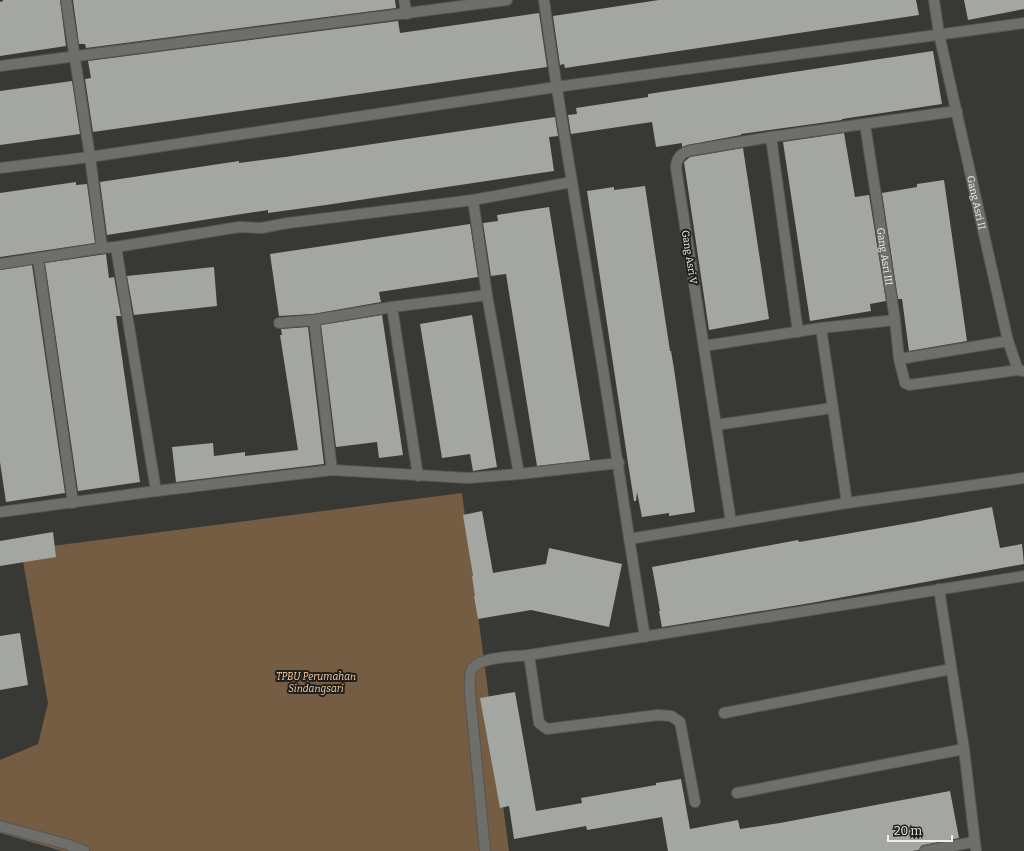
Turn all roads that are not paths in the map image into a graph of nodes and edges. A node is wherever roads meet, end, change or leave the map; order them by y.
1 (66, 0) edge
2 (404, 0) edge
3 (508, 0) edge
4 (544, 0) edge
5 (934, 0) edge
6 (407, 14) junction
7 (1024, 24) edge
8 (939, 34) junction
9 (74, 56) junction
10 (0, 66) edge
11 (556, 87) junction
12 (957, 111) junction
13 (865, 124) junction
14 (771, 137) junction
15 (90, 157) junction
16 (0, 168) edge
17 (572, 182) junction
18 (473, 200) junction
19 (116, 247) junction
20 (102, 248) junction
21 (38, 258) junction
22 (0, 264) edge
23 (487, 295) junction
24 (392, 307) junction
25 (314, 320) junction
26 (895, 320) junction
27 (279, 323) dead end
28 (820, 328) junction
29 (798, 332) junction
30 (1008, 341) junction
31 (704, 346) junction
32 (899, 359) junction
33 (1021, 370) edge
34 (832, 408) junction
35 (716, 425) junction
36 (619, 463) junction
37 (332, 470) junction
38 (519, 474) junction
39 (418, 476) junction
40 (1024, 478) edge
41 (156, 491) junction
42 (73, 503) junction
43 (847, 503) junction
44 (0, 512) edge
45 (731, 522) junction
46 (629, 539) junction
47 (1024, 576) edge
48 (939, 589) junction
49 (645, 637) junction
50 (528, 655) junction
51 (952, 669) junction
52 (724, 712) dead end
53 (964, 749) junction
54 (738, 793) dead end
55 (695, 802) dead end
56 (0, 826) edge
57 (975, 846) edge
58 (84, 851) edge
59 (485, 851) edge
60 (925, 851) edge

1 - 9 street
2 - 6 street
3 - 6 street
4 - 11 street
5 - 8 street, Gang Asri II
6 - 9 street
7 - 8 street
8 - 11 street
8 - 12 street, Gang Asri II
9 - 10 street
9 - 15 street
11 - 15 street
11 - 17 street
12 - 13 street
12 - 30 street, Gang Asri II
13 - 14 street
13 - 26 street, Gang Asri III
14 - 29 street
14 - 31 street, Gang Asri V
15 - 16 street
15 - 20 street
17 - 18 street
17 - 36 street
18 - 19 street
18 - 23 street
19 - 20 street
19 - 41 street
20 - 21 street
21 - 22 street
21 - 42 street
23 - 24 street
23 - 38 street
24 - 25 street
24 - 39 street
25 - 27 street
25 - 37 street
26 - 28 street
26 - 32 street, Gang Asri III
28 - 29 street
28 - 34 street
29 - 31 street
30 - 32 street
30 - 33 street, Gang Asri II
31 - 35 street, Gang Asri V
32 - 33 street, Gang Asri III
34 - 35 street
34 - 43 street
35 - 45 street, Gang Asri V
36 - 38 street
36 - 46 street
37 - 39 street
37 - 41 street
38 - 39 street
40 - 43 street
41 - 42 street
42 - 44 street
43 - 45 street
45 - 46 street
46 - 49 street
47 - 48 street
48 - 49 street
48 - 51 street
49 - 50 street
50 - 55 street
50 - 59 street
51 - 52 street
51 - 53 street
53 - 54 street
53 - 57 street
56 - 58 street
57 - 60 street

